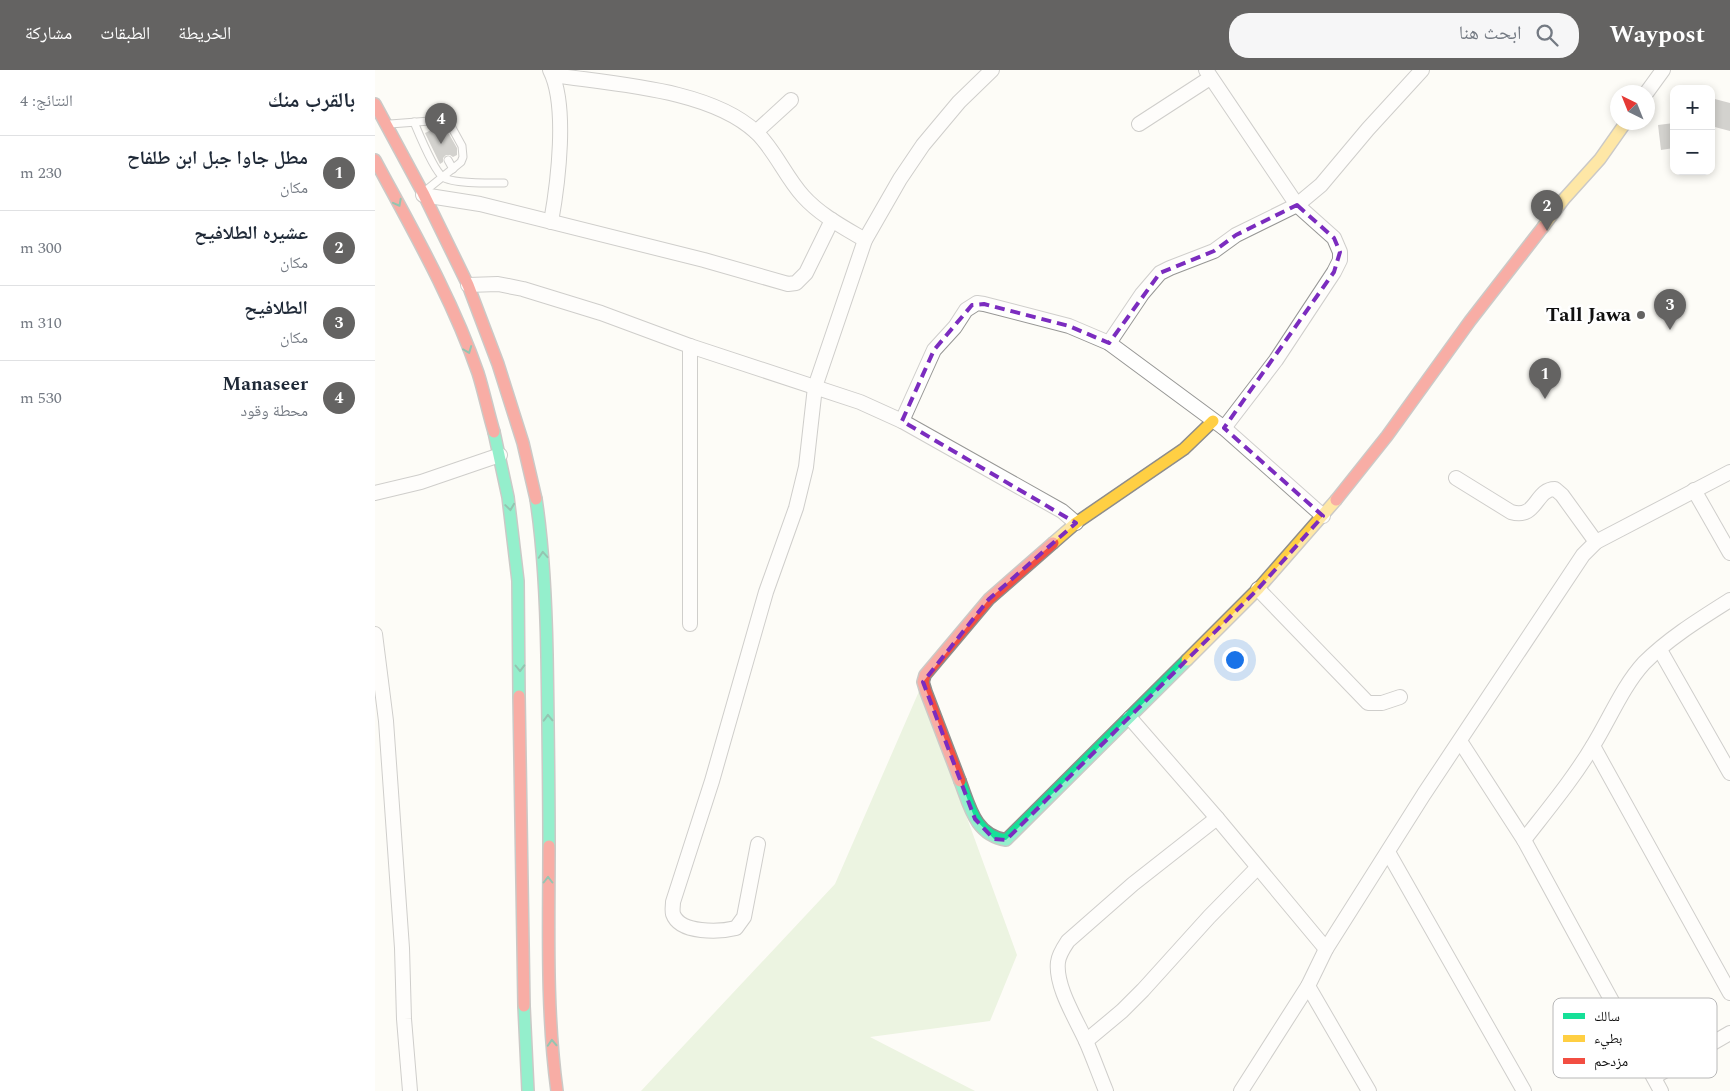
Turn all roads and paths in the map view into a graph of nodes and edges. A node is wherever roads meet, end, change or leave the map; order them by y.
1 (992, 70) edge
2 (1422, 70) edge
3 (1663, 70) edge
4 (551, 73) edge
5 (1208, 74) edge
6 (1652, 85) edge
7 (791, 100) dead end
8 (375, 104) edge
9 (414, 122) junction
10 (427, 122) junction
11 (386, 124) junction
12 (1139, 124) dead end
13 (431, 130) dead end
14 (1620, 130) edge
15 (756, 132) junction
16 (375, 160) edge
17 (448, 160) dead end
18 (453, 169) junction
19 (443, 177) junction
20 (504, 183) dead end
21 (423, 194) junction
22 (1297, 205) junction
23 (833, 220) junction
24 (551, 222) junction
25 (865, 240) junction
26 (468, 285) junction
27 (1109, 343) junction
28 (690, 346) junction
29 (815, 388) junction
30 (902, 421) junction
31 (1218, 424) junction
32 (500, 455) junction
33 (1730, 472) edge
34 (1456, 478) dead end
35 (1694, 490) junction
36 (375, 493) edge
37 (1323, 516) junction
38 (1076, 523) junction
39 (1596, 542) junction
40 (1730, 553) edge
41 (1258, 590) junction
42 (1730, 600) edge
43 (690, 624) dead end
44 (375, 634) edge
45 (1659, 650) junction
46 (1399, 697) dead end
47 (1130, 718) junction
48 (1460, 741) junction
49 (1593, 746) junction
50 (1730, 773) edge
51 (1217, 818) junction
52 (1524, 840) junction
53 (758, 844) dead end
54 (1388, 852) junction
55 (1257, 868) junction
56 (1326, 949) junction
57 (1308, 986) junction
58 (1730, 993) edge
59 (1611, 998) edge
60 (1730, 1033) edge
61 (1086, 1041) junction
62 (1717, 1041) edge
63 (1654, 1078) edge
64 (411, 1091) edge
65 (528, 1091) edge
66 (557, 1091) edge
67 (1106, 1091) edge
68 (1241, 1091) edge
69 (1369, 1091) edge
70 (1524, 1091) edge
71 (1661, 1091) edge

1 - 25 street
2 - 22 street
3 - 6 street
4 - 15 street
4 - 24 street
5 - 12 street
5 - 22 street
7 - 15 street
8 - 11 main road
9 - 10 lane
9 - 11 lane
9 - 19 lane
10 - 13 lane
10 - 18 lane
11 - 21 main road
14 - 37 main road
15 - 23 street
16 -> 32 main road
17 - 18 lane
18 - 19 lane
19 - 20 lane
19 - 21 lane
21 - 24 street
21 - 26 main road
22 - 27 street
22 - 31 street
23 - 24 street
23 - 25 street
25 - 29 street
26 - 28 street
66 -> 26 main road
27 - 30 street
27 - 31 street
28 - 29 street
28 - 43 street
29 - 30 street
29 - 53 street
30 - 38 street
31 - 37 street
31 - 38 main road
32 - 36 street
32 -> 65 main road
33 - 35 street
34 - 39 street
35 - 39 street
35 - 40 street
37 - 41 main road
38 - 47 main road
39 - 48 street
41 - 46 street
41 - 47 main road
42 - 45 street
44 - 64 street
45 - 49 street
45 - 50 street
47 - 51 street
48 - 52 street
48 - 54 street
49 - 52 street
49 - 58 street
51 - 55 street
51 - 61 street
52 - 59 street
54 - 56 street
54 - 70 street
55 - 56 street
55 - 61 street
56 - 57 street
57 - 68 street
57 - 69 street
60 - 62 street
61 - 67 street
63 - 71 street

